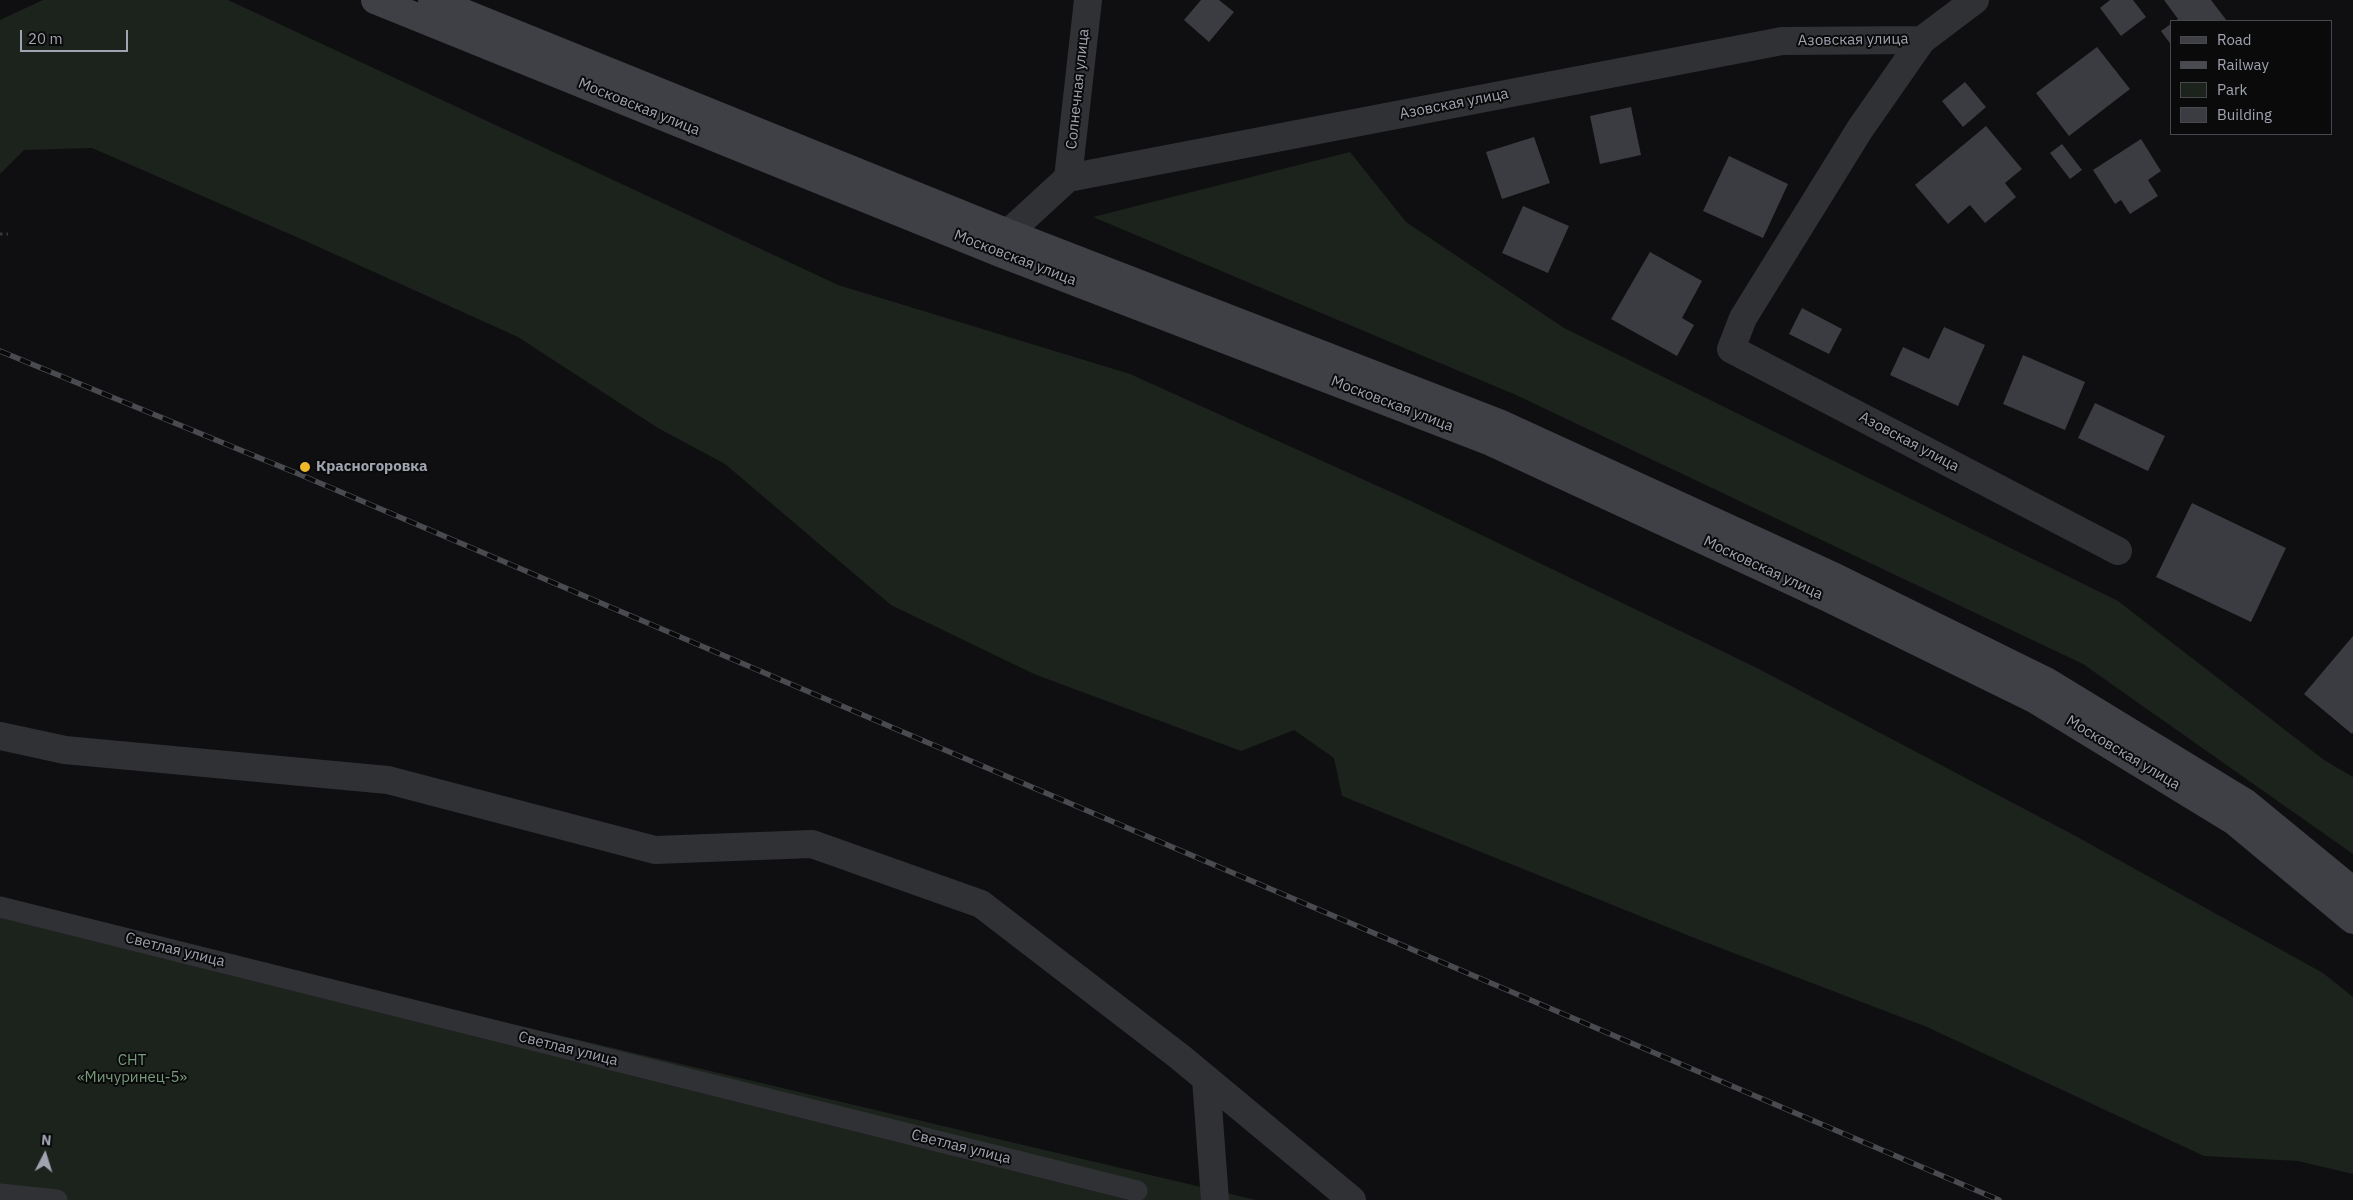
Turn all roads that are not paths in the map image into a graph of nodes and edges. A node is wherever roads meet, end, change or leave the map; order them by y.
1 (375, 0) edge
2 (432, 0) edge
3 (1088, 0) edge
4 (1975, 0) edge
5 (1922, 40) junction
6 (1068, 178) junction
7 (1004, 243) junction
8 (2118, 551) dead end
9 (0, 736) edge
10 (2353, 891) edge
11 (0, 907) edge
12 (2353, 920) edge
13 (1206, 1079) junction
14 (1137, 1191) dead end
15 (0, 1194) edge
16 (57, 1200) edge
17 (1215, 1200) edge
18 (1352, 1200) edge

1 - 7 main road, Московская улица
2 - 7 main road, Московская улица
3 - 6 street, Солнечная улица
4 - 5 street, Азовская улица
5 - 6 street, Азовская улица
5 - 8 street, Азовская улица
6 - 7 street
7 - 10 main road, Московская улица
7 - 12 main road, Московская улица
9 - 13 street
11 - 14 lane, Светлая улица
13 - 17 street
13 - 18 street
15 - 16 lane

